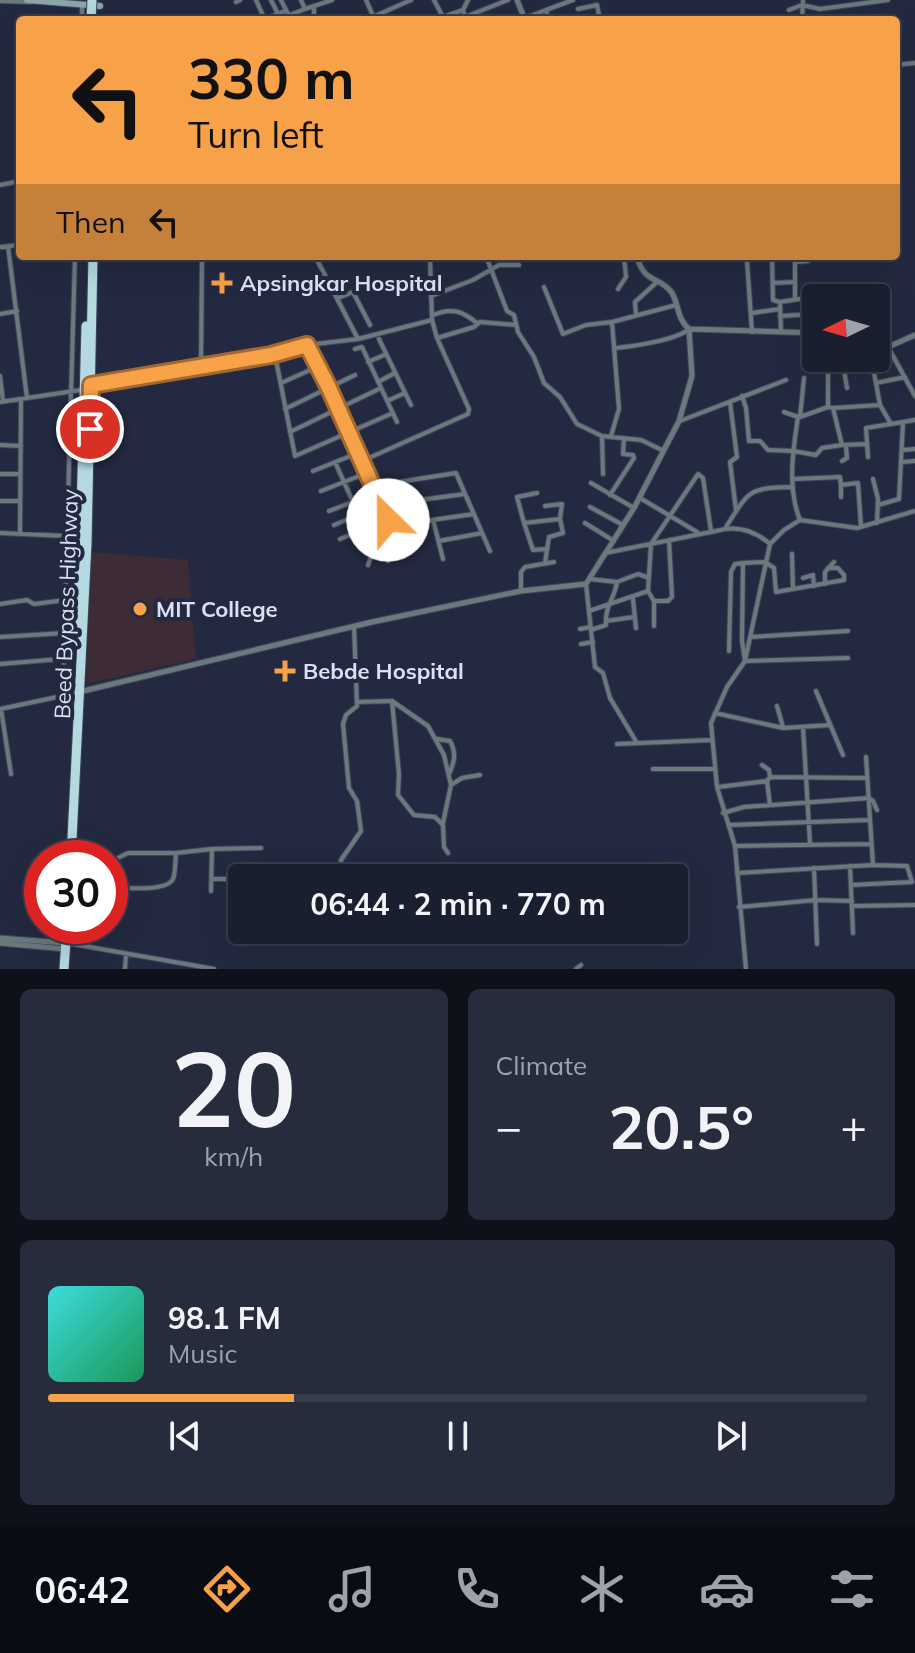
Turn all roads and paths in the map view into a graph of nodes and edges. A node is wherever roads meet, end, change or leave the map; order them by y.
1 (31, 0) edge
2 (271, 0) edge
3 (281, 0) edge
4 (301, 0) edge
5 (332, 0) edge
6 (411, 0) edge
7 (468, 0) edge
8 (508, 0) edge
9 (573, 0) edge
10 (888, 0) edge
11 (0, 1) edge
12 (91, 2) edge
13 (803, 2) edge
14 (397, 3) edge
15 (596, 3) edge
16 (314, 7) junction
17 (305, 9) junction
18 (578, 9) dead end
19 (463, 10) junction
20 (546, 10) junction
21 (789, 10) dead end
22 (476, 13) junction
23 (278, 14) junction
24 (274, 16) edge
25 (288, 16) edge
26 (314, 16) edge
27 (377, 16) edge
28 (448, 16) edge
29 (465, 16) edge
30 (471, 16) edge
31 (477, 16) edge
32 (532, 16) edge
33 (548, 16) edge
34 (16, 245) edge
35 (8, 246) junction
36 (0, 247) edge
37 (75, 260) edge
38 (90, 260) edge
39 (202, 260) edge
40 (317, 260) edge
41 (431, 260) edge
42 (488, 260) edge
43 (624, 260) edge
44 (638, 260) edge
45 (746, 260) edge
46 (772, 260) edge
47 (795, 260) edge
48 (802, 260) edge
49 (808, 261) dead end
50 (519, 265) dead end
51 (492, 271) junction
52 (657, 282) junction
53 (795, 282) junction
54 (773, 283) junction
55 (544, 287) dead end
56 (618, 289) dead end
57 (431, 296) junction
58 (338, 298) junction
59 (802, 298) edge
60 (795, 299) junction
61 (780, 302) junction
62 (676, 305) junction
63 (780, 309) junction
64 (17, 311) junction
65 (752, 313) junction
66 (0, 314) edge
67 (636, 315) junction
68 (802, 315) edge
69 (780, 316) junction
70 (433, 318) junction
71 (612, 322) junction
72 (477, 323) junction
73 (370, 325) dead end
74 (517, 325) junction
75 (689, 329) junction
76 (752, 332) junction
77 (781, 332) junction
78 (802, 333) edge
79 (915, 335) edge
80 (437, 338) junction
81 (358, 339) junction
82 (379, 339) dead end
83 (307, 345) junction
84 (890, 346) edge
85 (616, 348) junction
86 (355, 349) dead end
87 (890, 351) edge
88 (275, 354) junction
89 (385, 354) junction
90 (368, 362) junction
91 (201, 365) junction
92 (319, 366) junction
93 (829, 372) edge
94 (844, 372) edge
95 (874, 372) edge
96 (395, 373) junction
97 (355, 375) dead end
98 (0, 376) edge
99 (905, 377) junction
100 (804, 378) dead end
101 (786, 380) dead end
102 (378, 382) junction
103 (281, 383) junction
104 (876, 383) junction
105 (87, 387) junction
106 (329, 388) junction
107 (381, 388) junction
108 (847, 388) dead end
109 (71, 391) junction
110 (405, 393) junction
111 (742, 396) junction
112 (915, 396) edge
113 (24, 398) junction
114 (387, 401) junction
115 (2, 402) edge
116 (730, 402) junction
117 (411, 405) dead end
118 (880, 405) junction
119 (830, 408) junction
120 (285, 409) junction
121 (339, 410) junction
122 (784, 412) dead end
123 (393, 413) junction
124 (799, 417) junction
125 (915, 420) edge
126 (679, 421) junction
127 (397, 422) dead end
128 (903, 422) junction
129 (891, 424) junction
130 (290, 432) junction
131 (349, 432) junction
132 (602, 436) junction
133 (611, 436) junction
134 (624, 438) junction
135 (736, 441) junction
136 (749, 441) junction
137 (867, 444) junction
138 (0, 445) edge
139 (21, 446) junction
140 (844, 446) junction
141 (915, 449) edge
142 (902, 450) junction
143 (664, 451) junction
144 (793, 451) junction
145 (358, 453) junction
146 (868, 457) dead end
147 (362, 461) junction
148 (842, 461) dead end
149 (915, 461) edge
150 (335, 462) junction
151 (902, 462) junction
152 (313, 471) dead end
153 (367, 473) junction
154 (0, 474) edge
155 (20, 474) junction
156 (603, 474) dead end
157 (793, 479) junction
158 (873, 479) dead end
159 (345, 482) junction
160 (591, 483) dead end
161 (841, 485) junction
162 (373, 486) junction
163 (793, 487) junction
164 (321, 491) dead end
165 (376, 493) junction
166 (537, 493) dead end
167 (465, 494) junction
168 (610, 495) junction
169 (841, 497) dead end
170 (640, 498) junction
171 (0, 501) edge
172 (20, 501) junction
173 (353, 502) junction
174 (382, 505) junction
175 (878, 505) junction
176 (545, 506) dead end
177 (590, 507) dead end
178 (634, 508) junction
179 (736, 510) junction
180 (329, 511) dead end
181 (915, 511) edge
182 (474, 514) junction
183 (354, 517) junction
184 (670, 517) junction
185 (560, 519) junction
186 (388, 520) junction
187 (433, 520) junction
188 (800, 520) junction
189 (524, 523) junction
190 (585, 523) dead end
191 (877, 523) junction
192 (334, 525) dead end
193 (374, 525) junction
194 (623, 525) junction
195 (726, 527) junction
196 (861, 527) junction
197 (360, 530) junction
198 (711, 531) junction
199 (0, 533) edge
200 (482, 533) junction
201 (699, 533) junction
202 (20, 534) junction
203 (67, 536) junction
204 (84, 537) junction
205 (340, 539) dead end
206 (669, 540) junction
207 (439, 541) junction
208 (614, 541) junction
209 (651, 544) junction
210 (770, 544) junction
211 (383, 549) junction
212 (547, 549) junction
213 (490, 551) dead end
214 (605, 553) junction
215 (792, 554) dead end
216 (443, 559) dead end
217 (388, 561) dead end
218 (554, 562) dead end
219 (765, 562) junction
220 (834, 562) dead end
221 (545, 563) junction
222 (743, 563) junction
223 (368, 565) dead end
224 (828, 568) junction
225 (803, 578) dead end
226 (649, 579) junction
227 (588, 582) junction
228 (617, 582) junction
229 (825, 584) junction
230 (814, 586) junction
231 (793, 589) junction
232 (521, 591) junction
233 (648, 591) junction
234 (731, 592) junction
235 (743, 592) junction
236 (633, 598) junction
237 (66, 600) junction
238 (654, 601) junction
239 (0, 604) edge
240 (609, 604) junction
241 (589, 611) junction
242 (634, 617) junction
243 (606, 621) junction
244 (354, 626) junction
245 (654, 626) dead end
246 (591, 628) junction
247 (636, 628) dead end
248 (580, 629) dead end
249 (848, 631) dead end
250 (65, 633) junction
251 (0, 637) edge
252 (750, 637) junction
253 (593, 642) junction
254 (581, 644) dead end
255 (729, 651) dead end
256 (848, 658) dead end
257 (62, 659) junction
258 (745, 661) junction
259 (0, 664) edge
260 (816, 691) dead end
261 (78, 692) junction
262 (63, 695) junction
263 (392, 701) junction
264 (357, 702) junction
265 (777, 706) dead end
266 (1, 708) edge
267 (715, 713) junction
268 (2, 724) edge
269 (830, 725) junction
270 (803, 727) junction
271 (783, 728) junction
272 (437, 739) junction
273 (712, 740) junction
274 (637, 743) junction
275 (617, 744) dead end
276 (843, 755) dead end
277 (866, 757) dead end
278 (9, 759) junction
279 (0, 762) edge
280 (762, 765) dead end
281 (653, 769) dead end
282 (715, 769) junction
283 (450, 773) junction
284 (11, 774) dead end
285 (480, 775) dead end
286 (806, 778) junction
287 (866, 778) junction
288 (768, 779) junction
289 (451, 785) junction
290 (717, 787) junction
291 (869, 798) junction
292 (807, 803) junction
293 (770, 805) junction
294 (877, 810) dead end
295 (723, 813) junction
296 (869, 820) junction
297 (808, 822) junction
298 (443, 825) junction
299 (729, 825) junction
300 (70, 840) edge
301 (810, 843) junction
302 (871, 844) junction
303 (735, 846) junction
304 (261, 848) dead end
305 (212, 849) junction
306 (128, 853) edge
307 (176, 853) junction
308 (448, 853) dead end
309 (341, 864) edge
310 (873, 865) junction
311 (850, 866) junction
312 (814, 868) junction
313 (737, 873) junction
314 (212, 879) junction
315 (228, 879) edge
316 (851, 885) junction
317 (128, 887) edge
318 (211, 891) dead end
319 (816, 900) junction
320 (852, 903) junction
321 (915, 905) edge
322 (739, 907) junction
323 (853, 933) dead end
324 (0, 940) edge
325 (817, 944) dead end
326 (64, 945) junction
327 (126, 954) junction
328 (581, 965) dead end
329 (61, 969) edge
330 (125, 969) edge
331 (212, 969) edge
332 (576, 969) edge
333 (746, 969) edge

1 - 11 street
1 - 12 main road
2 - 23 street
3 - 25 street
4 - 17 street
5 - 16 street
6 - 14 street
7 - 19 street
8 - 22 street
9 - 20 street
10 - 13 street
13 - 21 street
14 - 27 street
15 - 18 street
16 - 17 street
16 - 26 street
17 - 25 street
19 - 28 street
19 - 29 street
20 - 32 street
20 - 33 street
22 - 30 street
22 - 31 street
23 - 24 street
23 - 25 street
34 - 35 street
35 - 36 street
35 - 64 street
37 - 109 street
38 - 105 highway, Beed Bypass Highway
39 - 91 street
40 - 58 street
41 - 57 street
42 - 51 street
43 - 56 street
44 - 52 street
45 - 65 street
46 - 54 street
47 - 53 street
48 - 49 street
50 - 51 street
51 - 57 street
51 - 74 street
52 - 62 street
52 - 67 street
53 - 54 street
53 - 60 street
54 - 61 street
55 - 71 street
57 - 70 street
58 - 73 street
58 - 81 street
59 - 60 street
60 - 61 street
61 - 63 street
62 - 67 street
62 - 75 street
63 - 65 street
63 - 69 street
64 - 66 street
64 - 113 street
65 - 76 street
67 - 71 street
68 - 69 street
69 - 77 street
70 - 72 street
70 - 80 street
70 - 81 street
71 - 85 street
72 - 74 street
72 - 80 street
74 - 132 street
75 - 76 street
75 - 85 street
75 - 126 street
76 - 77 street
77 - 78 street
79 - 84 street
80 - 147 street
81 - 83 street
82 - 89 street
83 - 88 street
83 - 92 street
85 - 133 street
86 - 90 street
87 - 99 street
88 - 91 street
88 - 103 street
89 - 90 street
89 - 96 street
90 - 102 street
91 - 105 street
92 - 103 street
92 - 106 street
93 - 119 street
94 - 108 street
95 - 104 street
96 - 102 street
96 - 110 street
97 - 106 street
98 - 115 street
99 - 104 street
99 - 112 street
100 - 124 street
101 - 111 street
102 - 107 street
103 - 120 street
104 - 118 street
105 - 109 street
105 - 204 highway, Beed Bypass Highway
106 - 120 street
106 - 121 street
107 - 114 street
107 - 121 street
109 - 113 street
109 - 203 street
110 - 114 street
110 - 117 street
111 - 116 street
111 - 136 street
113 - 115 street
113 - 139 street
114 - 123 street
116 - 126 street
116 - 135 street
118 - 119 street
118 - 129 street
119 - 124 street
119 - 140 street
120 - 130 street
121 - 130 street
121 - 131 street
122 - 124 street
123 - 127 street
123 - 131 street
124 - 144 street
125 - 128 street
126 - 143 street
128 - 129 street
128 - 142 street
129 - 137 street
130 - 131 street
131 - 145 street
132 - 133 street
132 - 156 street
133 - 134 street
134 - 143 street
134 - 168 street
135 - 136 street
135 - 179 street
136 - 144 street
137 - 140 street
137 - 146 street
138 - 139 street
139 - 155 street
140 - 144 street
140 - 148 street
141 - 142 street
142 - 151 street
143 - 170 street
144 - 157 street
145 - 147 street
145 - 150 street
147 - 153 street
149 - 151 street
150 - 152 street
150 - 159 street
151 - 175 street
153 - 159 street
153 - 162 street
154 - 155 street
155 - 172 street
157 - 161 street
157 - 163 street
158 - 175 street
159 - 164 street
159 - 173 street
160 - 168 street
161 - 169 street
161 - 196 street
162 - 165 street
162 - 167 street
163 - 179 street
163 - 188 street
165 - 173 street
165 - 174 street
166 - 189 street
167 - 174 street
167 - 182 street
168 - 178 street
170 - 178 street
170 - 184 street
171 - 172 street
172 - 202 street
173 - 180 street
174 - 183 street
174 - 186 street
175 - 191 street
176 - 185 street
177 - 194 street
178 - 194 street
179 - 195 street
181 - 191 street
182 - 187 street
182 - 200 street
183 - 192 street
183 - 197 street
184 - 198 street
184 - 201 street
184 - 209 street
185 - 189 street
185 - 212 street
186 - 187 street
186 - 193 street
187 - 207 street
188 - 196 street
188 - 210 street
189 - 212 street
190 - 208 street
191 - 196 street
193 - 197 street
193 - 211 street
194 - 208 street
195 - 198 street
195 - 210 street
197 - 205 street
198 - 201 street
199 - 202 street
200 - 207 street
200 - 213 street
201 - 206 street
202 - 203 street
203 - 204 street
203 - 237 street
204 - 261 highway, Beed Bypass Highway
206 - 209 street
206 - 238 street
207 - 216 street
208 - 214 street
209 - 214 street
209 - 226 street
210 - 219 street
211 - 217 street
211 - 223 street
212 - 221 street
214 - 227 street
215 - 231 street
218 - 221 street
219 - 222 street
219 - 231 street
219 - 252 street
220 - 224 street
221 - 232 street
222 - 234 street
222 - 235 street
224 - 229 street
224 - 229 street
225 - 230 street
226 - 228 street
226 - 233 street
227 - 228 street
227 - 232 street
227 - 241 street
228 - 240 street
229 - 230 street
230 - 231 street
232 - 244 street
233 - 236 street
233 - 238 street
234 - 235 street
234 - 255 street
235 - 258 street
236 - 240 street
236 - 242 street
237 - 239 street
237 - 250 street
238 - 245 street
240 - 241 street
240 - 243 street
241 - 246 street
242 - 243 street
242 - 247 street
243 - 246 street
244 - 261 street
244 - 264 street
246 - 248 street
246 - 253 street
249 - 252 street
250 - 251 street
250 - 257 street
252 - 258 street
253 - 254 street
253 - 274 street
256 - 258 street
257 - 259 street
257 - 262 street
258 - 267 street
260 - 269 street
261 - 262 street
261 - 300 highway, Beed Bypass Highway
262 - 266 street
263 - 264 street
263 - 272 street
263 - 298 street
264 - 309 street
265 - 271 street
266 - 268 street
267 - 271 street
267 - 273 street
268 - 278 street
269 - 270 street
269 - 276 street
270 - 271 street
270 - 286 street
272 - 283 street
272 - 283 street
273 - 274 street
273 - 282 street
274 - 275 street
277 - 287 street
278 - 279 street
278 - 284 street
280 - 288 street
281 - 282 street
282 - 290 street
283 - 289 street
285 - 289 street
286 - 287 street
286 - 288 street
286 - 292 street
287 - 291 street
288 - 290 street
288 - 293 street
289 - 298 street
290 - 295 street
291 - 292 street
291 - 294 street
291 - 296 street
292 - 293 street
292 - 297 street
293 - 295 street
295 - 299 street
296 - 297 street
296 - 302 street
297 - 299 street
297 - 301 street
298 - 308 street
299 - 303 street
301 - 302 street
301 - 303 street
302 - 310 street
303 - 313 street
304 - 305 street
305 - 307 street
305 - 314 street
306 - 307 street
307 - 317 street
310 - 311 street
310 - 316 street
311 - 312 street
311 - 316 street
312 - 313 street
312 - 319 street
313 - 322 street
314 - 315 street
314 - 318 street
316 - 320 street
319 - 320 street
319 - 322 street
319 - 325 street
320 - 321 street
320 - 323 street
322 - 333 street
324 - 326 street
326 - 327 street
326 - 329 highway
327 - 330 street
327 - 331 street
328 - 332 street

